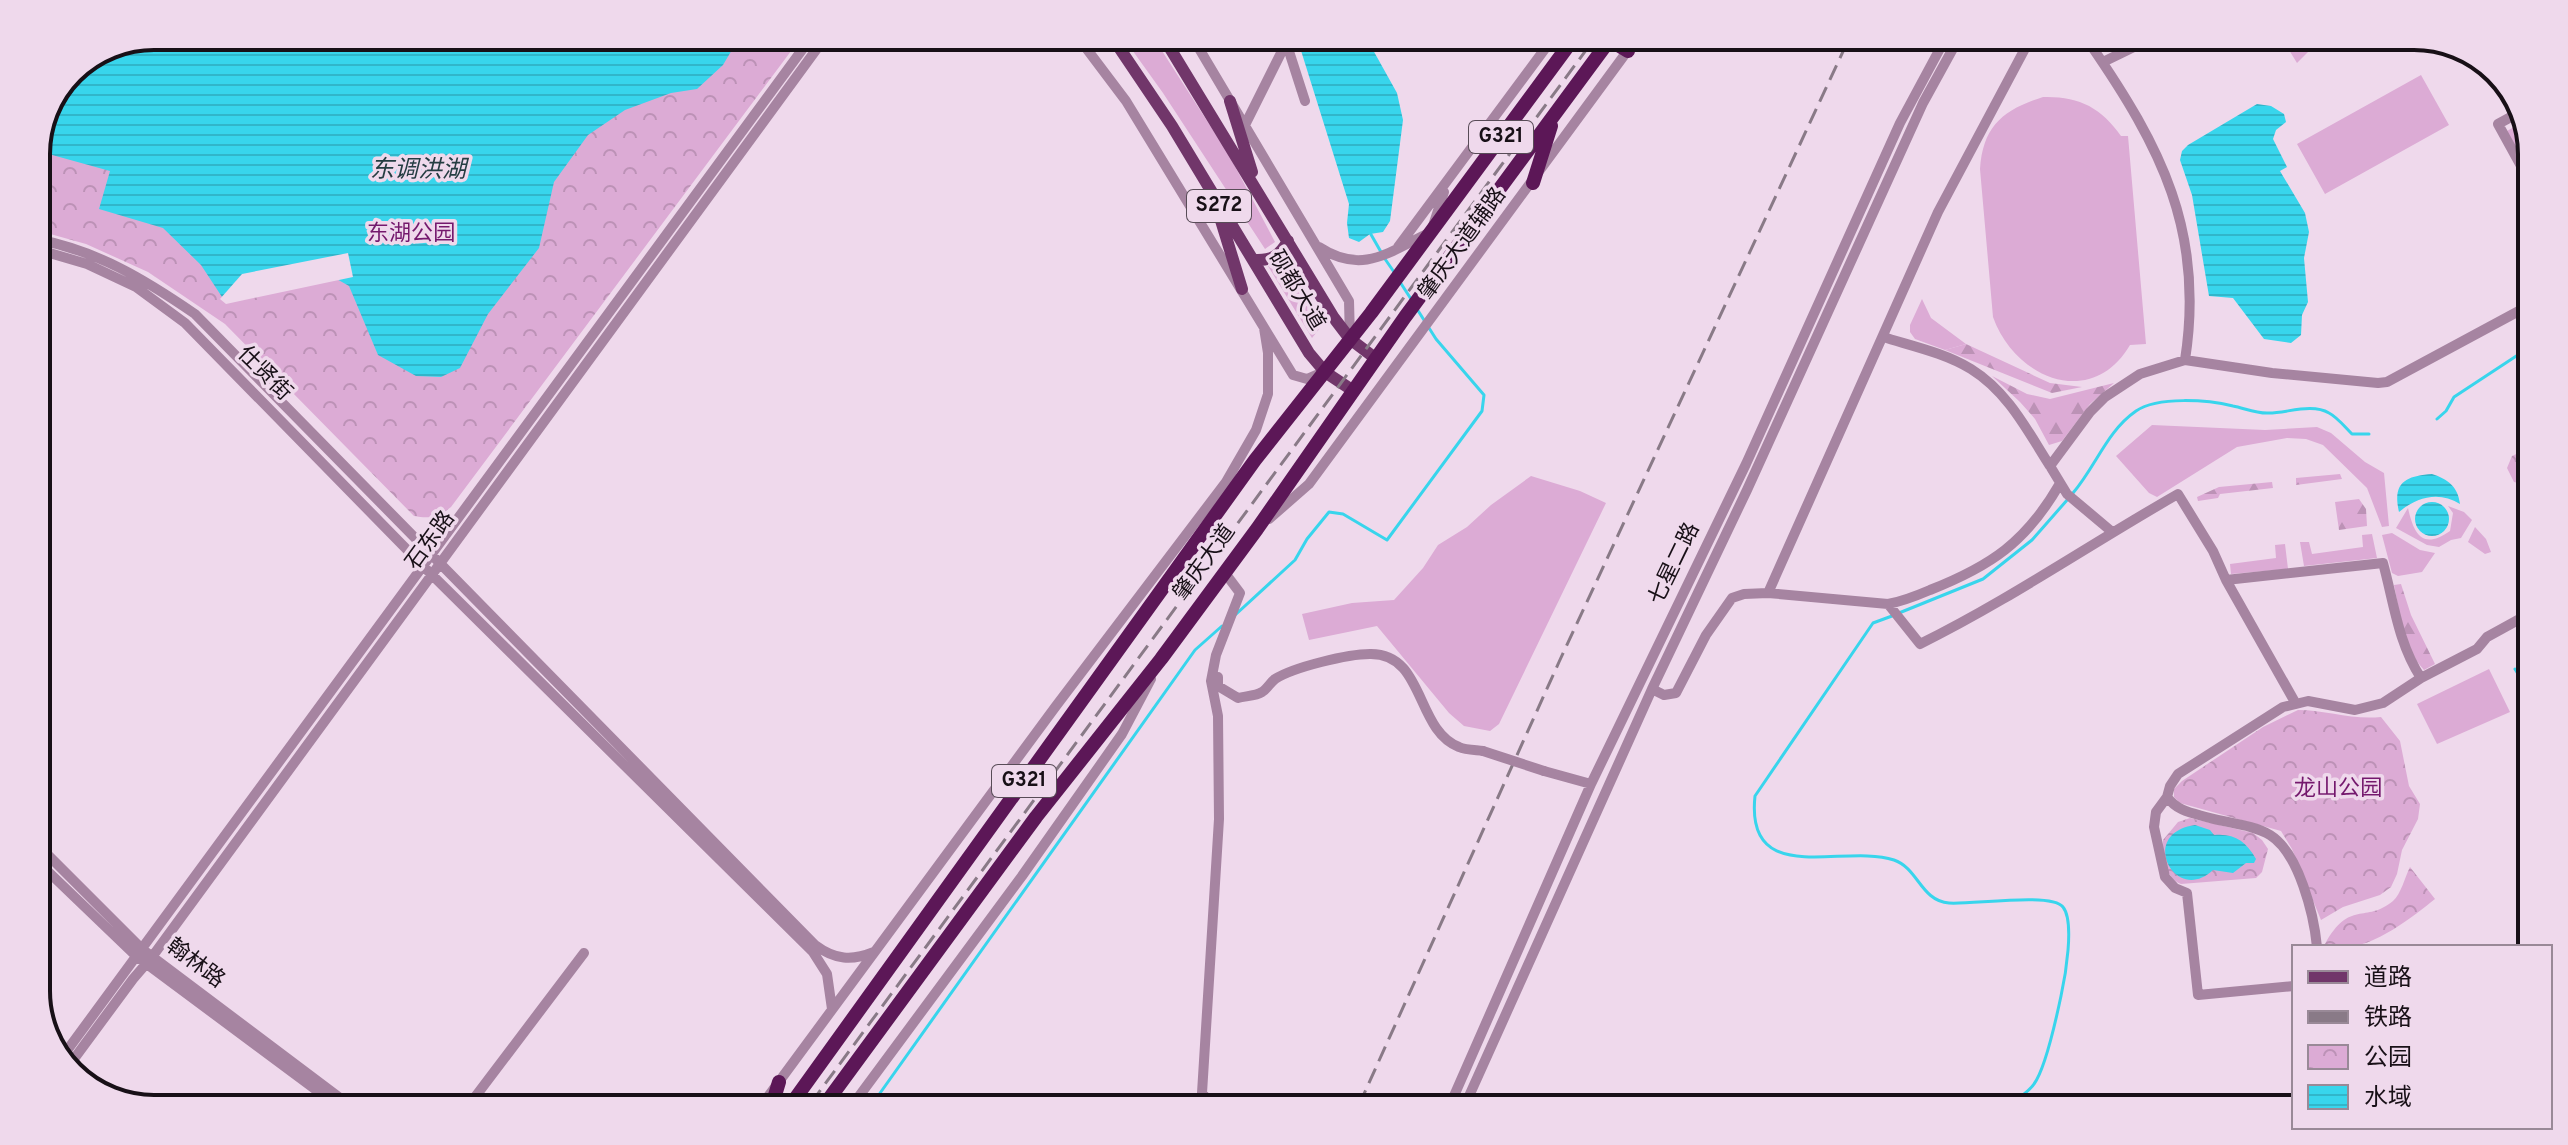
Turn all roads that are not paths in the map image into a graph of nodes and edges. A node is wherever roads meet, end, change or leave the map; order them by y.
1 (802, 50) edge
2 (816, 50) edge
3 (1088, 50) edge
4 (1121, 50) edge
5 (1171, 50) edge
6 (1200, 50) edge
7 (1282, 50) edge
8 (1289, 50) edge
9 (1544, 50) edge
10 (1565, 50) edge
11 (1605, 50) edge
12 (1628, 50) edge
13 (1939, 50) edge
14 (1952, 50) edge
15 (2024, 50) edge
16 (2094, 50) edge
17 (2128, 50) edge
18 (2103, 62) junction
19 (1230, 101) junction
20 (1305, 101) dead end
21 (1554, 115) junction
22 (2511, 117) edge
23 (1245, 125) junction
24 (2518, 160) edge
25 (1447, 183) junction
26 (1533, 183) junction
27 (1257, 190) junction
28 (1215, 199) junction
29 (1431, 232) junction
30 (1288, 241) junction
31 (50, 243) edge
32 (1314, 244) junction
33 (1398, 247) junction
34 (50, 253) edge
35 (1254, 260) junction
36 (1242, 289) junction
37 (2518, 311) edge
38 (1264, 328) junction
39 (1883, 337) junction
40 (1350, 339) junction
41 (1375, 358) junction
42 (2185, 360) junction
43 (1325, 372) junction
44 (1352, 390) junction
45 (1255, 460) junction
46 (2050, 466) junction
47 (1751, 467) junction
48 (1226, 482) junction
49 (2059, 485) junction
50 (1212, 520) junction
51 (1257, 529) junction
52 (2111, 531) junction
53 (436, 559) junction
54 (428, 570) junction
55 (1225, 573) junction
56 (2226, 580) junction
57 (1768, 593) junction
58 (1888, 604) junction
59 (2518, 620) edge
60 (1216, 655) junction
61 (1161, 659) junction
62 (2421, 678) junction
63 (1652, 689) junction
64 (2296, 704) junction
65 (1591, 784) junction
66 (2167, 797) junction
67 (50, 858) edge
68 (50, 873) edge
69 (2317, 945) edge
70 (139, 952) junction
71 (874, 952) junction
72 (584, 953) dead end
73 (150, 960) junction
74 (2292, 986) edge
75 (832, 1009) junction
76 (68, 1049) edge
77 (75, 1058) edge
78 (779, 1082) junction
79 (323, 1095) edge
80 (336, 1095) edge
81 (477, 1095) edge
82 (769, 1095) edge
83 (775, 1095) edge
84 (798, 1095) edge
85 (832, 1095) edge
86 (860, 1095) edge
87 (1204, 1095) edge
88 (1454, 1095) edge
89 (1469, 1095) edge

1 - 53 street, 石东路
2 - 53 street, 石东路
3 - 36 street
4 - 28 main road, 砚都大道 / S272
5 - 27 main road, 砚都大道 / S272
6 - 19 street
7 - 23 street
8 - 20 street
9 - 25 street
10 - 29 highway, 肇庆大道 / G321
11 - 21 highway, 肇庆大道 / G321
12 - 26 street, 肇庆大道辅路
13 - 47 street, 七星二路
14 - 47 street, 七星二路
15 - 39 street
16 - 18 street
17 - 18 street
18 - 42 street
19 - 23 street
19 - 27 main road
21 - 26 highway
21 - 41 highway, 肇庆大道 / G321
22 - 24 street
23 - 32 street
25 - 29 street
25 - 33 street
26 - 51 street, 肇庆大道辅路
27 - 30 main road, 砚都大道 / S272
28 - 35 main road, 砚都大道 / S272
28 - 36 main road
29 - 33 street
29 - 40 highway, 肇庆大道 / G321
30 - 35 main road
30 - 40 main road, 砚都大道 / S272
31 - 53 street
32 - 33 street
32 - 40 street
34 - 54 street, 仕贤街
35 - 43 main road, 砚都大道 / S272
36 - 38 street
37 - 42 street
38 - 43 street
38 - 48 street
39 - 46 street
39 - 57 street
40 - 41 main road, 砚都大道 / S272
40 - 43 highway, 肇庆大道 / G321
41 - 44 highway, 肇庆大道 / G321
42 - 46 street
43 - 44 main road, 砚都大道 / S272
43 - 45 highway, 肇庆大道 / G321
44 - 51 highway, 肇庆大道 / G321
45 - 48 street
45 - 50 highway, 肇庆大道 / G321
46 - 49 street
47 - 63 street, 七星二路
47 - 65 street, 七星二路
48 - 50 street
48 - 71 street
49 - 52 street
49 - 58 street
50 - 84 highway, 肇庆大道 / G321
51 - 55 highway, 肇庆大道 / G321
52 - 56 street
52 - 58 street
53 - 54 street, 石东路
53 - 71 street
54 - 70 street, 石东路
54 - 73 street, 石东路
54 - 75 street, 仕贤街
55 - 60 street
55 - 61 highway, 肇庆大道 / G321
56 - 62 street
56 - 64 street
57 - 58 street
57 - 63 street
59 - 62 street
60 - 65 street, bridge
60 - 87 street
61 - 85 highway, 肇庆大道 / G321
61 - 86 street
62 - 64 street
63 - 89 street, 七星二路
64 - 66 street
65 - 88 street, 七星二路
66 - 69 street
66 - 74 street
67 - 70 street, 翰林路
68 - 70 street, 翰林路
70 - 73 street, 翰林路
70 - 76 street, 石东路
71 - 75 street
72 - 81 street
73 - 77 street, 石东路
73 - 79 street, 翰林路
73 - 80 street, 翰林路
75 - 78 street
78 - 82 street
78 - 83 highway

